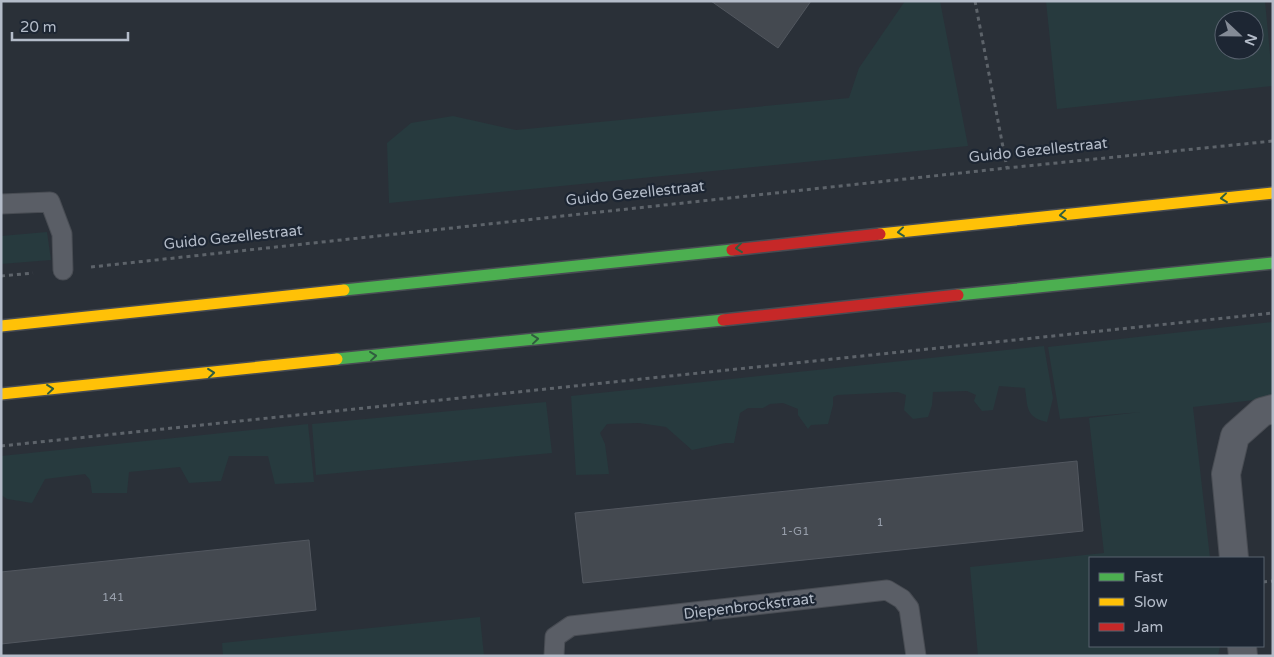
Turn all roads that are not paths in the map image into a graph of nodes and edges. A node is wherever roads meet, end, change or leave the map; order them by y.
1 (1273, 193) edge
2 (1, 204) edge
3 (1273, 263) edge
4 (63, 270) road end
5 (1, 326) edge
6 (1, 394) edge
7 (1273, 409) edge
8 (1234, 557) edge
9 (554, 656) edge
10 (916, 656) edge

1 -> 5 main road
2 - 4 lane
6 -> 3 main road
7 - 8 street
9 - 10 lane, Diepenbrockstraat

